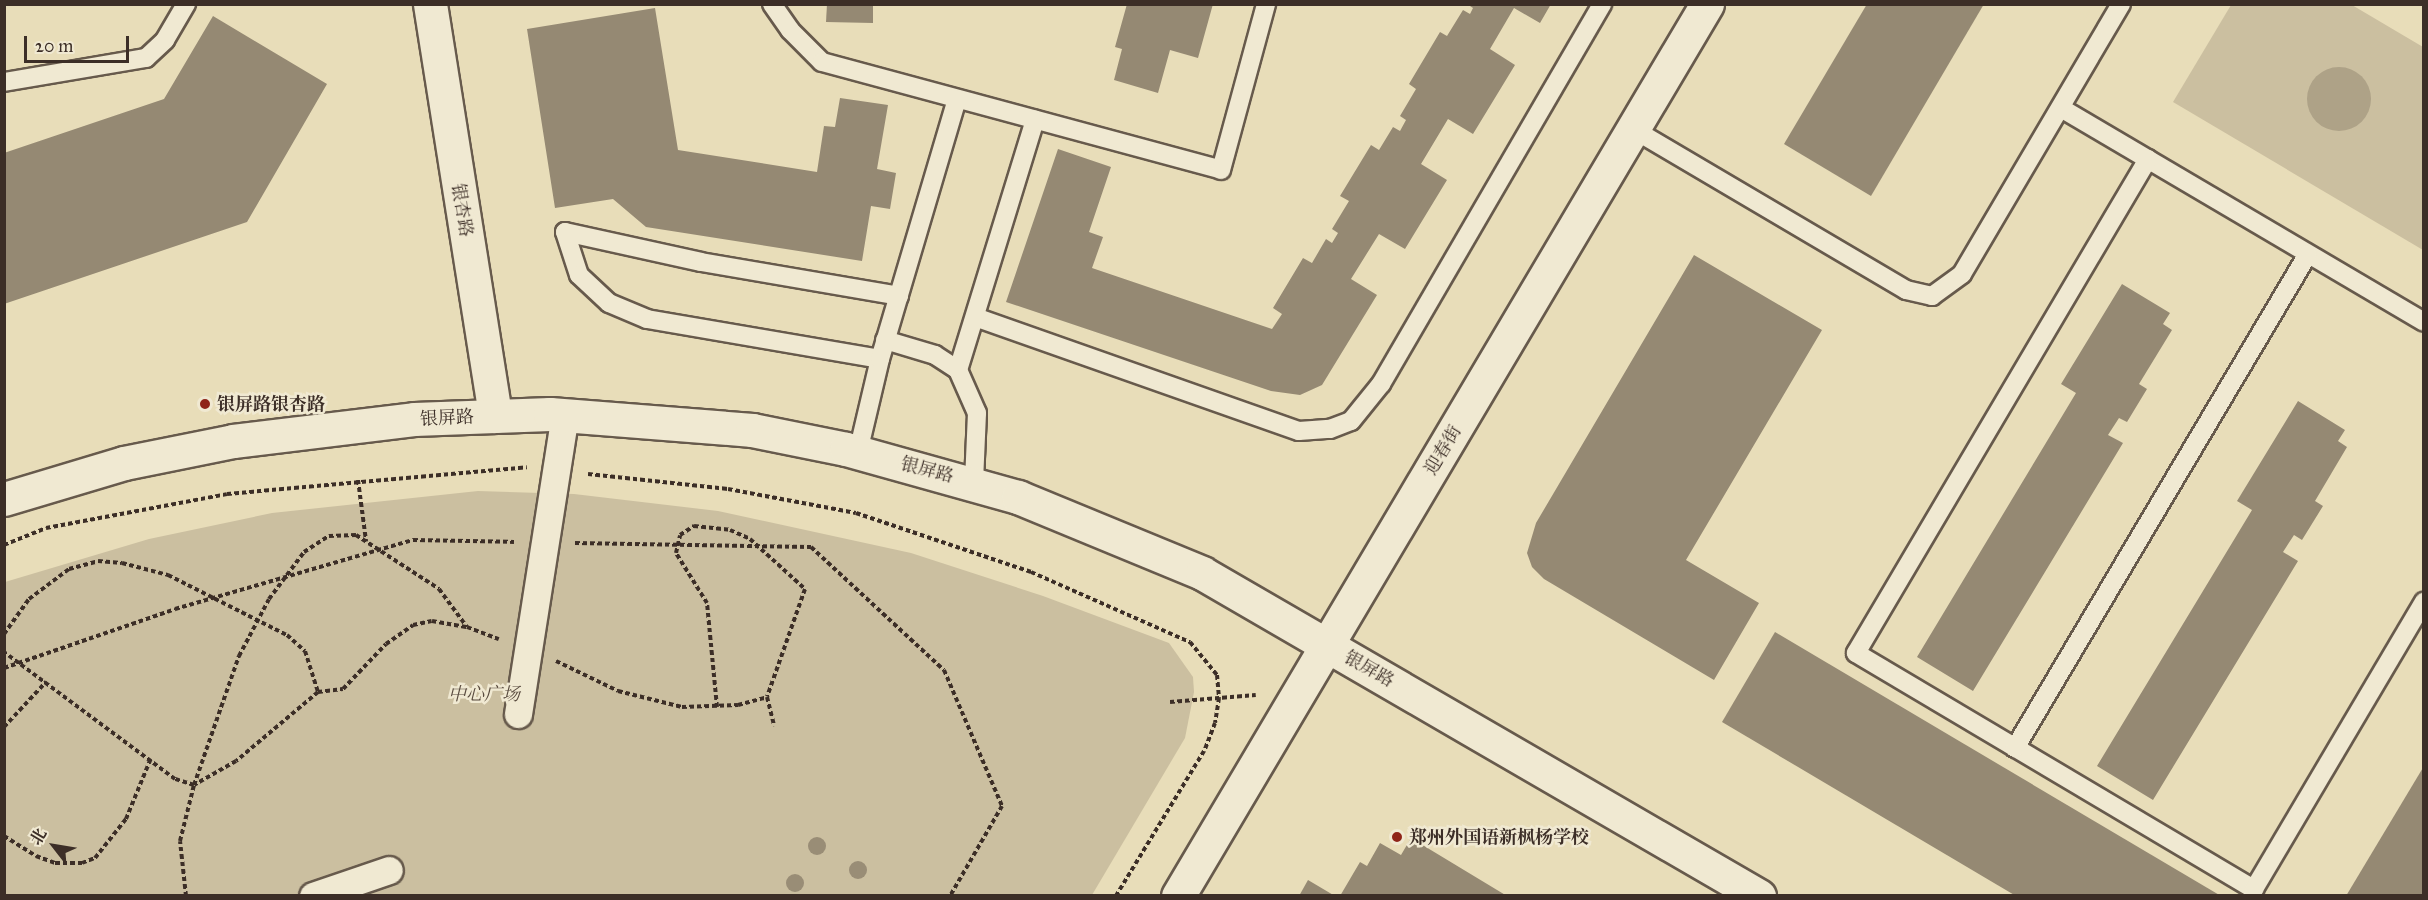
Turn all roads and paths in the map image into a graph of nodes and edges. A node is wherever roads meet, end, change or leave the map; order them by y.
1 (186, 4) edge
2 (430, 4) edge
3 (772, 4) edge
4 (1266, 4) edge
5 (1602, 4) edge
6 (1707, 4) edge
7 (2121, 4) edge
8 (4, 82) edge
9 (957, 99) junction
10 (2061, 108) junction
11 (1035, 120) junction
12 (1633, 129) junction
13 (2148, 159) junction
14 (2308, 254) junction
15 (899, 296) junction
16 (975, 316) junction
17 (2424, 322) edge
18 (885, 340) junction
19 (880, 359) junction
20 (958, 370) junction
21 (565, 415) junction
22 (495, 416) junction
23 (858, 452) junction
24 (556, 470) junction
25 (358, 480) junction
26 (974, 483) junction
27 (4, 499) edge
28 (366, 542) junction
29 (544, 542) junction
30 (4, 545) edge
31 (678, 545) junction
32 (759, 546) junction
33 (380, 550) junction
34 (285, 577) junction
35 (214, 597) junction
36 (2424, 602) edge
37 (258, 620) junction
38 (467, 627) junction
39 (4, 634) edge
40 (1327, 645) junction
41 (528, 649) junction
42 (4, 652) edge
43 (22, 662) junction
44 (4, 668) edge
45 (46, 682) junction
46 (318, 692) junction
47 (1299, 692) junction
48 (768, 697) junction
49 (1219, 698) junction
50 (1170, 702) dead end
51 (717, 706) junction
52 (518, 714) dead end
53 (774, 726) dead end
54 (4, 727) edge
55 (2015, 748) junction
56 (151, 758) junction
57 (194, 785) junction
58 (4, 836) edge
59 (389, 870) dead end
60 (186, 896) edge
61 (314, 896) edge
62 (950, 896) edge
63 (1116, 896) edge
64 (1178, 896) edge
65 (1759, 896) edge

1 - 8 lane
2 - 22 street, 银杏路
3 - 9 lane
4 - 11 lane
5 - 16 lane
6 - 12 street, 迎春街
7 - 10 lane
9 - 11 lane
9 - 15 lane
10 - 12 lane
10 - 13 lane
11 - 16 lane
12 - 40 street, 迎春街
13 - 14 lane
13 - 55 lane
14 - 17 lane
14 - 55 lane
15 - 18 lane
15 - 19 lane
16 - 20 lane
18 - 19 lane
18 - 20 lane
19 - 23 lane
20 - 26 lane
21 - 22 street, 银屏路
21 - 23 street, 银屏路
21 - 24 street
22 - 27 street, 银屏路
23 - 26 street, 银屏路
24 - 25 path
24 - 29 street
24 - 49 path
25 - 28 path
25 - 30 path
26 - 40 street, 银屏路
28 - 33 path
28 - 34 path
29 - 31 path
29 - 33 path
29 - 41 street
31 - 32 path
31 - 32 path
31 - 51 path
32 - 48 path
32 - 62 path
33 - 34 path
33 - 38 path
34 - 35 path
34 - 37 path
35 - 37 path
35 - 39 path
35 - 43 path
36 - 55 lane
37 - 46 path
37 - 57 path
38 - 41 path
38 - 46 path
40 - 47 street, 迎春街
40 - 65 street, 银屏路
41 - 51 path
41 - 52 street
42 - 43 path
43 - 44 path
43 - 45 path
45 - 54 path
45 - 56 path
46 - 57 path
47 - 49 path
47 - 64 street, 迎春街
48 - 51 path
48 - 53 path
49 - 50 path
49 - 63 path
56 - 57 path
56 - 58 path
57 - 60 path
59 - 61 street

